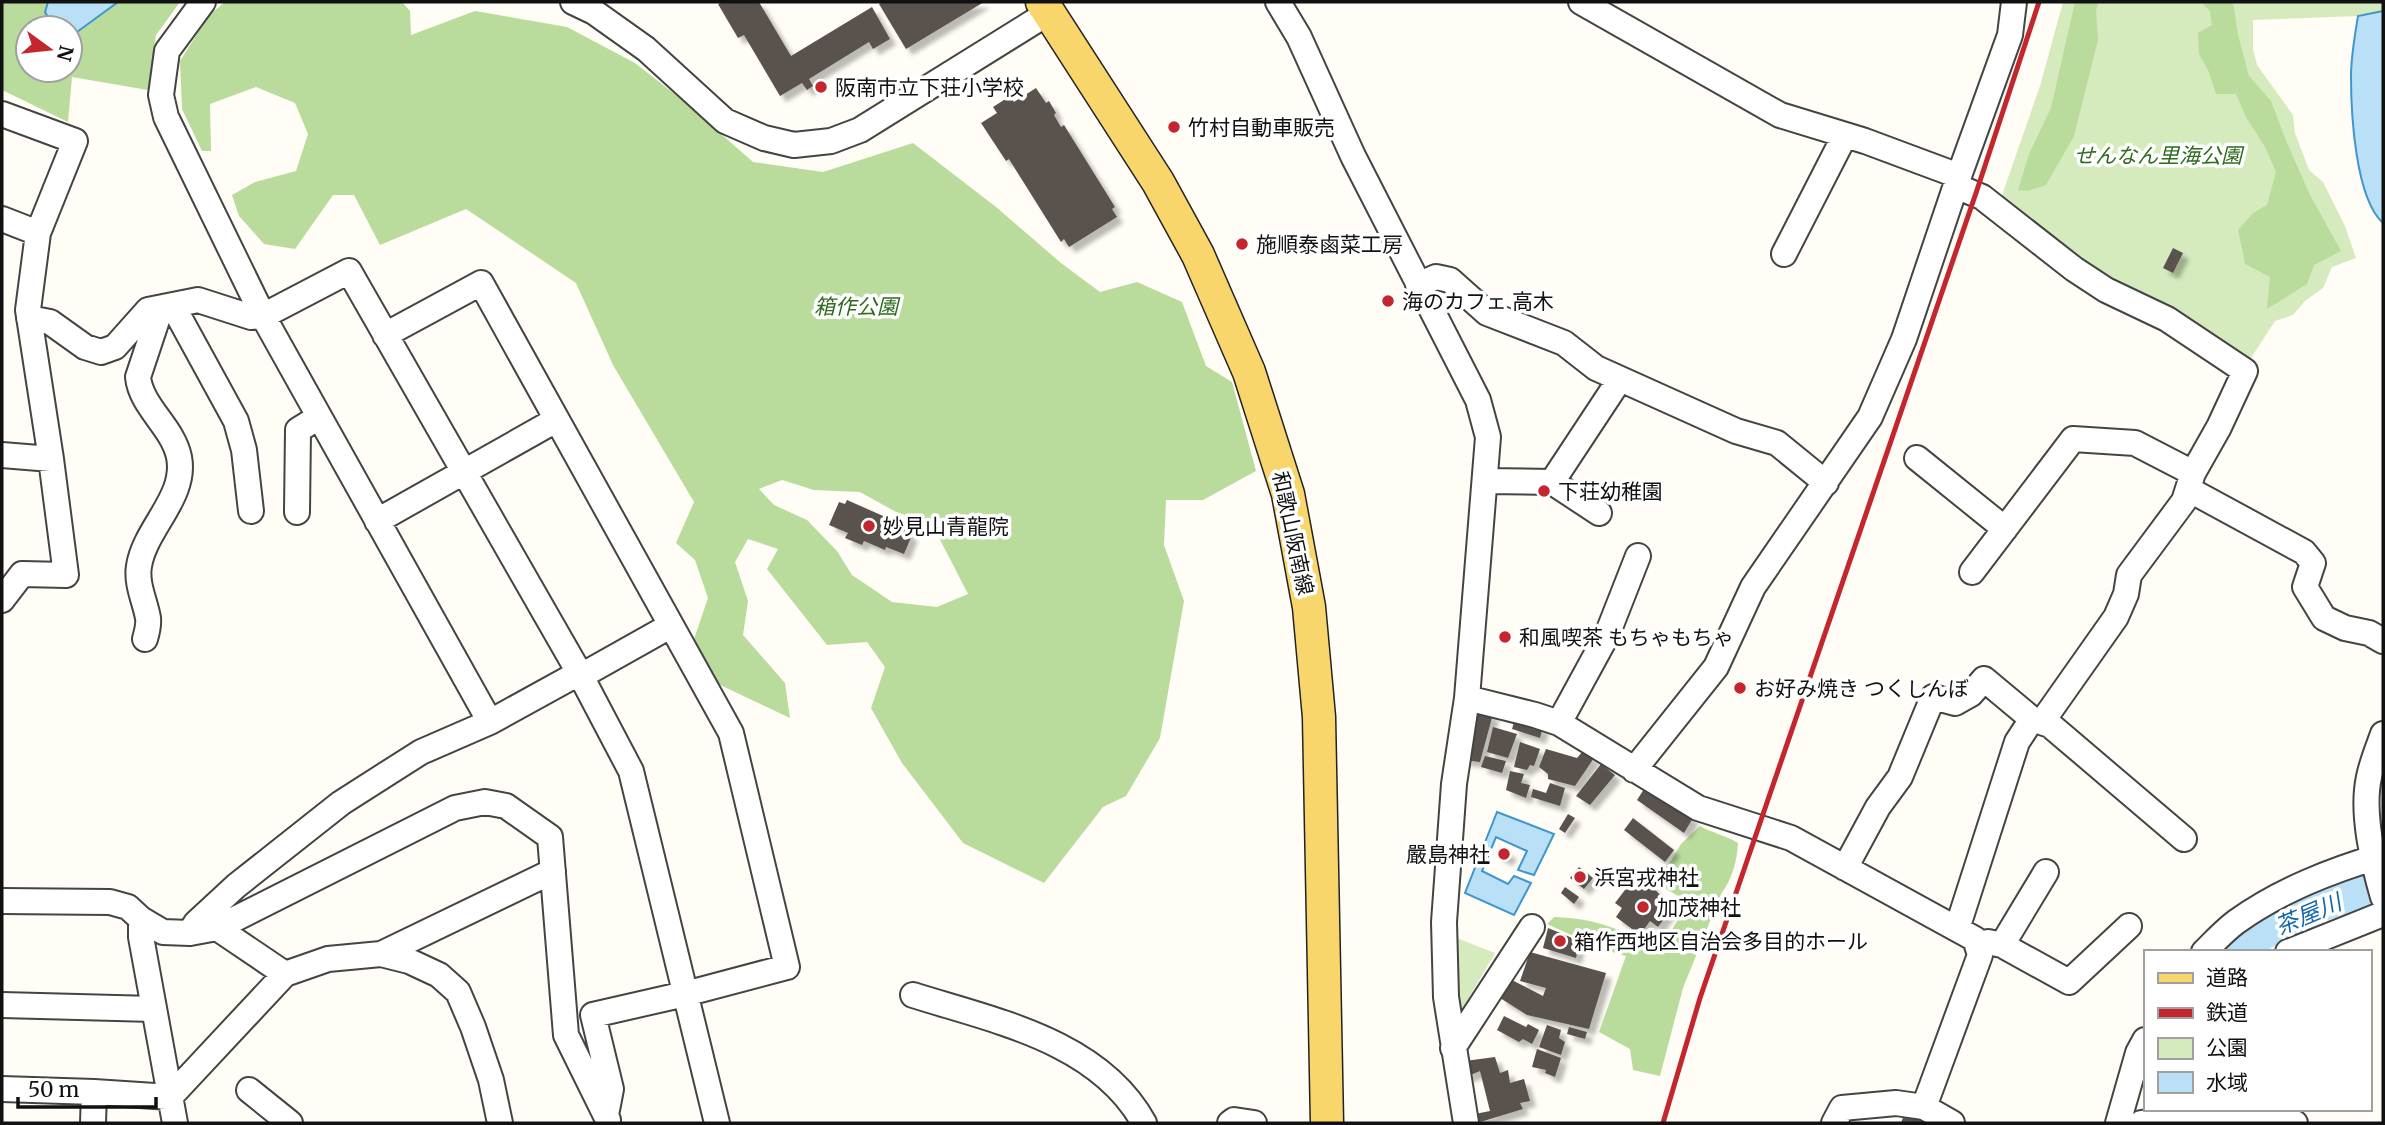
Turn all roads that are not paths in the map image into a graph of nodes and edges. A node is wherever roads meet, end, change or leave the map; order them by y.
1 (203, 2) edge
2 (573, 2) edge
3 (1278, 2) edge
4 (1581, 2) edge
5 (2014, 2) edge
6 (1045, 7) edge
7 (2, 114) edge
8 (1845, 135) junction
9 (1957, 181) junction
10 (2, 219) edge
11 (38, 233) junction
12 (1784, 254) dead end
13 (1418, 285) junction
14 (167, 307) junction
15 (263, 316) junction
16 (29, 318) junction
17 (385, 335) junction
18 (1620, 379) junction
19 (319, 417) junction
20 (556, 420) junction
21 (2, 455) edge
22 (1917, 458) dead end
23 (51, 459) junction
24 (464, 473) junction
25 (1485, 481) junction
26 (2190, 481) junction
27 (1552, 482) junction
28 (1826, 483) junction
29 (251, 511) dead end
30 (297, 512) dead end
31 (1599, 513) dead end
32 (377, 521) junction
33 (2005, 529) junction
34 (1638, 556) dead end
35 (1972, 572) dead end
36 (12, 573) edge
37 (2, 600) edge
38 (670, 626) junction
39 (145, 639) dead end
40 (2383, 641) edge
41 (580, 674) junction
42 (1467, 698) junction
43 (2037, 721) junction
44 (489, 722) junction
45 (1559, 723) junction
46 (2383, 734) edge
47 (1634, 770) junction
48 (2184, 839) dead end
49 (2377, 861) edge
50 (1845, 868) junction
51 (553, 871) junction
52 (2046, 872) dead end
53 (2383, 897) edge
54 (2, 901) edge
55 (2383, 914) edge
56 (141, 919) junction
57 (2129, 926) dead end
58 (1532, 927) dead end
59 (217, 928) junction
60 (190, 933) junction
61 (1966, 934) junction
62 (2002, 945) junction
63 (2206, 950) edge
64 (2293, 950) edge
65 (381, 954) junction
66 (285, 974) junction
67 (685, 994) junction
68 (912, 995) dead end
69 (2, 1005) edge
70 (154, 1009) junction
71 (2144, 1042) edge
72 (1453, 1048) junction
73 (2, 1089) edge
74 (249, 1090) dead end
75 (94, 1093) junction
76 (170, 1097) junction
77 (1924, 1107) junction
78 (608, 1119) edge
79 (2161, 1119) edge
80 (93, 1123) edge
81 (175, 1123) edge
82 (290, 1123) edge
83 (500, 1123) edge
84 (718, 1123) edge
85 (1144, 1123) edge
86 (1230, 1123) edge
87 (1254, 1123) edge
88 (1327, 1123) edge
89 (1466, 1123) edge
90 (1834, 1123) edge
91 (1952, 1123) edge
92 (2118, 1123) edge
93 (2295, 1123) edge

1 - 15 street
2 - 6 street
3 - 13 street
4 - 8 street
5 - 9 street
6 - 88 main road, 和歌山阪南線
7 - 11 street
8 - 9 street
8 - 12 street
9 - 26 street
9 - 28 street
10 - 11 street
11 - 16 street
13 - 18 street
13 - 25 street
14 - 15 street
14 - 16 street
14 - 29 street
14 - 39 street
15 - 17 street
15 - 19 street
16 - 23 street
17 - 20 street
17 - 24 street
18 - 27 street
18 - 28 street
19 - 30 street
19 - 32 street
20 - 24 street
20 - 38 street
21 - 23 street
22 - 33 street
23 - 36 street
24 - 32 street
24 - 41 street
25 - 27 street
25 - 42 street
26 - 33 street
26 - 40 street
26 - 43 street
27 - 31 street
28 - 47 street
32 - 44 street
33 - 35 street
34 - 45 street
36 - 37 street
38 - 41 street
38 - 67 street
41 - 44 street
41 - 67 street
42 - 45 street
42 - 72 street
43 - 48 street
43 - 50 street
43 - 61 street
44 - 60 street
45 - 47 street
46 - 49 street
47 - 50 street
49 - 53 street
49 - 63 street
50 - 61 street
51 - 59 street
51 - 65 street
51 - 78 street
52 - 62 street
54 - 56 street
55 - 64 street
56 - 60 street
56 - 70 street
57 - 62 street
58 - 72 street
59 - 60 street
59 - 66 street
61 - 62 street
61 - 77 street
65 - 66 street
65 - 83 street
66 - 76 street
67 - 78 street
67 - 84 street
68 - 85 street
69 - 70 street
70 - 76 street
71 - 92 street
72 - 89 street
73 - 75 street
74 - 82 street
75 - 76 street
75 - 80 street
76 - 81 street
77 - 90 street
77 - 91 street
79 - 93 street
86 - 87 street

